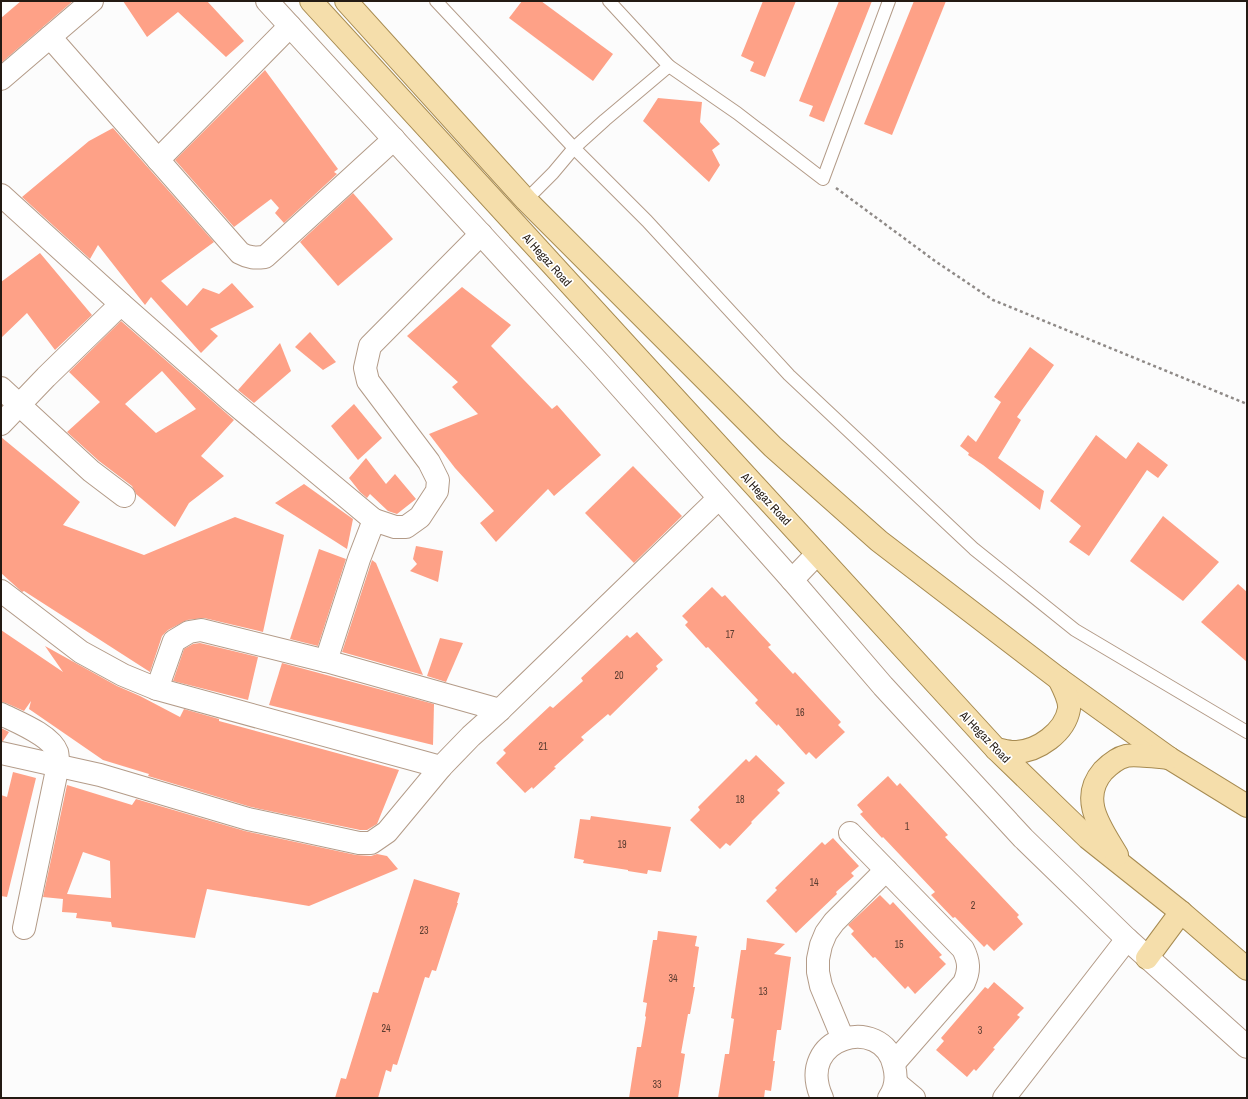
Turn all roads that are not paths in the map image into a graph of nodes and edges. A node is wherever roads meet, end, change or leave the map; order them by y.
1 (92, 1) edge
2 (267, 1) edge
3 (312, 1) edge
4 (346, 1) edge
5 (436, 1) edge
6 (609, 1) edge
7 (889, 1) edge
8 (290, 26) junction
9 (50, 37) junction
10 (669, 66) junction
11 (1, 79) edge
12 (394, 139) junction
13 (574, 148) junction
14 (158, 160) junction
15 (1, 195) edge
16 (526, 200) junction
17 (481, 234) junction
18 (121, 304) junction
19 (1, 388) edge
20 (19, 405) junction
21 (1, 424) edge
22 (124, 496) dead end
23 (719, 498) junction
24 (374, 520) junction
25 (817, 554) junction
26 (792, 580) junction
27 (1, 591) edge
28 (326, 661) junction
29 (1059, 679) junction
30 (157, 690) junction
31 (500, 710) junction
32 (1, 714) edge
33 (1247, 732) edge
34 (996, 749) junction
35 (1, 753) edge
36 (1169, 758) junction
37 (58, 765) junction
38 (441, 767) junction
39 (1247, 806) edge
40 (850, 833) dead end
41 (1125, 869) junction
42 (886, 870) junction
43 (1181, 912) junction
44 (24, 928) dead end
45 (1127, 939) junction
46 (1148, 958) junction
47 (1247, 969) edge
48 (843, 1039) junction
49 (1247, 1047) edge
50 (893, 1081) edge
51 (822, 1098) edge
52 (914, 1098) edge
53 (1004, 1098) edge

1 - 9 street
2 - 8 street
3 - 25 main road, Al Hegaz Road
4 - 16 main road
5 - 13 lane
6 - 10 lane
7 - 10 lane
8 - 12 street
8 - 14 street
9 - 11 street
9 - 14 street
10 - 13 lane
12 - 14 street
12 - 17 street
13 - 16 lane
13 - 33 lane
15 - 18 street
16 - 29 main road
17 - 23 street
17 - 24 street
18 - 20 street
18 - 24 street
19 - 20 street
20 - 21 street
20 - 22 street
23 - 26 street
23 - 31 street
24 - 28 street
25 - 26 street
25 - 34 main road, Al Hegaz Road
26 - 45 street
27 - 30 street
28 - 30 street
28 - 31 street
29 - 34 main road
29 - 36 main road
30 - 38 street
31 - 38 street
32 - 37 street
34 - 41 main road, Al Hegaz Road
35 - 37 street
36 - 39 main road
36 - 41 main road
37 - 38 street
37 - 44 street
40 - 42 street
41 - 43 main road, Al Hegaz Road
42 - 48 street
42 - 50 street
43 - 46 main road
43 - 47 main road, Al Hegaz Road
45 - 46 street
45 - 53 street
46 - 49 street
48 - 50 street
48 - 51 street
50 - 52 street

